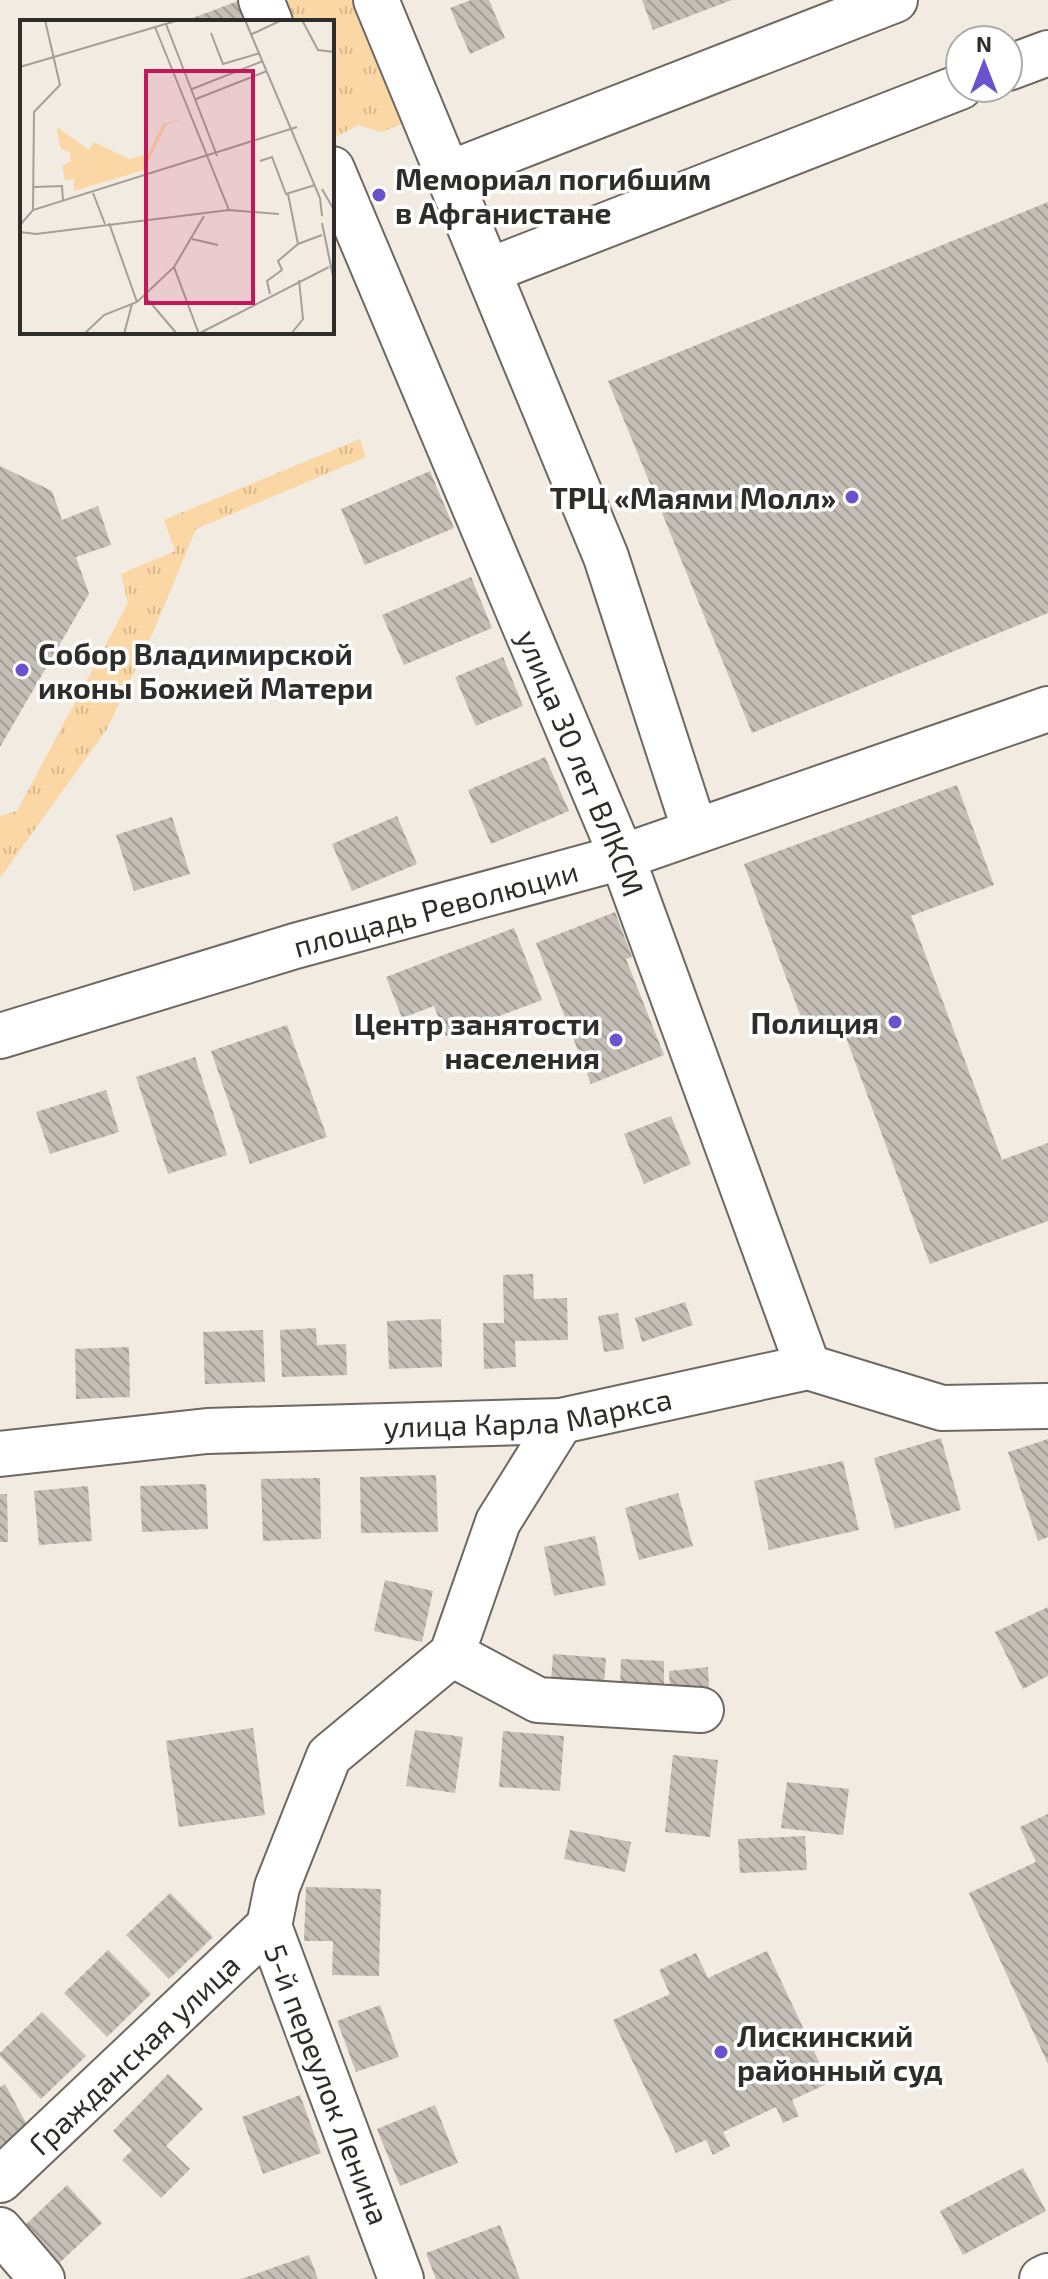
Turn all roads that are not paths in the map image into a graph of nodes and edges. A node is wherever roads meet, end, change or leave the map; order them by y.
1 (261, 0) edge
2 (376, 0) edge
3 (895, 0) edge
4 (269, 20) edge
5 (1048, 53) edge
6 (1024, 62) edge
7 (944, 93) edge
8 (334, 174) edge
9 (448, 174) junction
10 (488, 271) junction
11 (1048, 709) edge
12 (695, 831) junction
13 (622, 857) junction
14 (0, 1036) edge
15 (808, 1367) junction
16 (1048, 1406) edge
17 (561, 1421) junction
18 (0, 1454) edge
19 (452, 1654) junction
20 (701, 1710) dead end
21 (273, 1907) junction
22 (0, 2180) edge
23 (0, 2230) edge
24 (1048, 2276) edge
25 (42, 2279) edge
26 (401, 2279) edge
27 (1042, 2279) edge

1 - 4 street
2 - 9 street
3 - 9 street
5 - 6 street
7 - 10 street
8 - 13 street, улица 30 лет ВЛКСМ
9 - 10 street
10 - 12 street
11 - 12 street, площадь Революции
12 - 13 street, площадь Революции
13 - 14 street, площадь Революции
13 - 15 street, улица 30 лет ВЛКСМ
15 - 16 street, улица Карла Маркса
15 - 17 street, улица Карла Маркса
17 - 18 street, улица Карла Маркса
17 - 19 street
19 - 20 street
19 - 21 street
21 - 22 street, Гражданская улица
21 - 26 street, 5-й переулок Ленина
23 - 25 street
24 - 27 street

